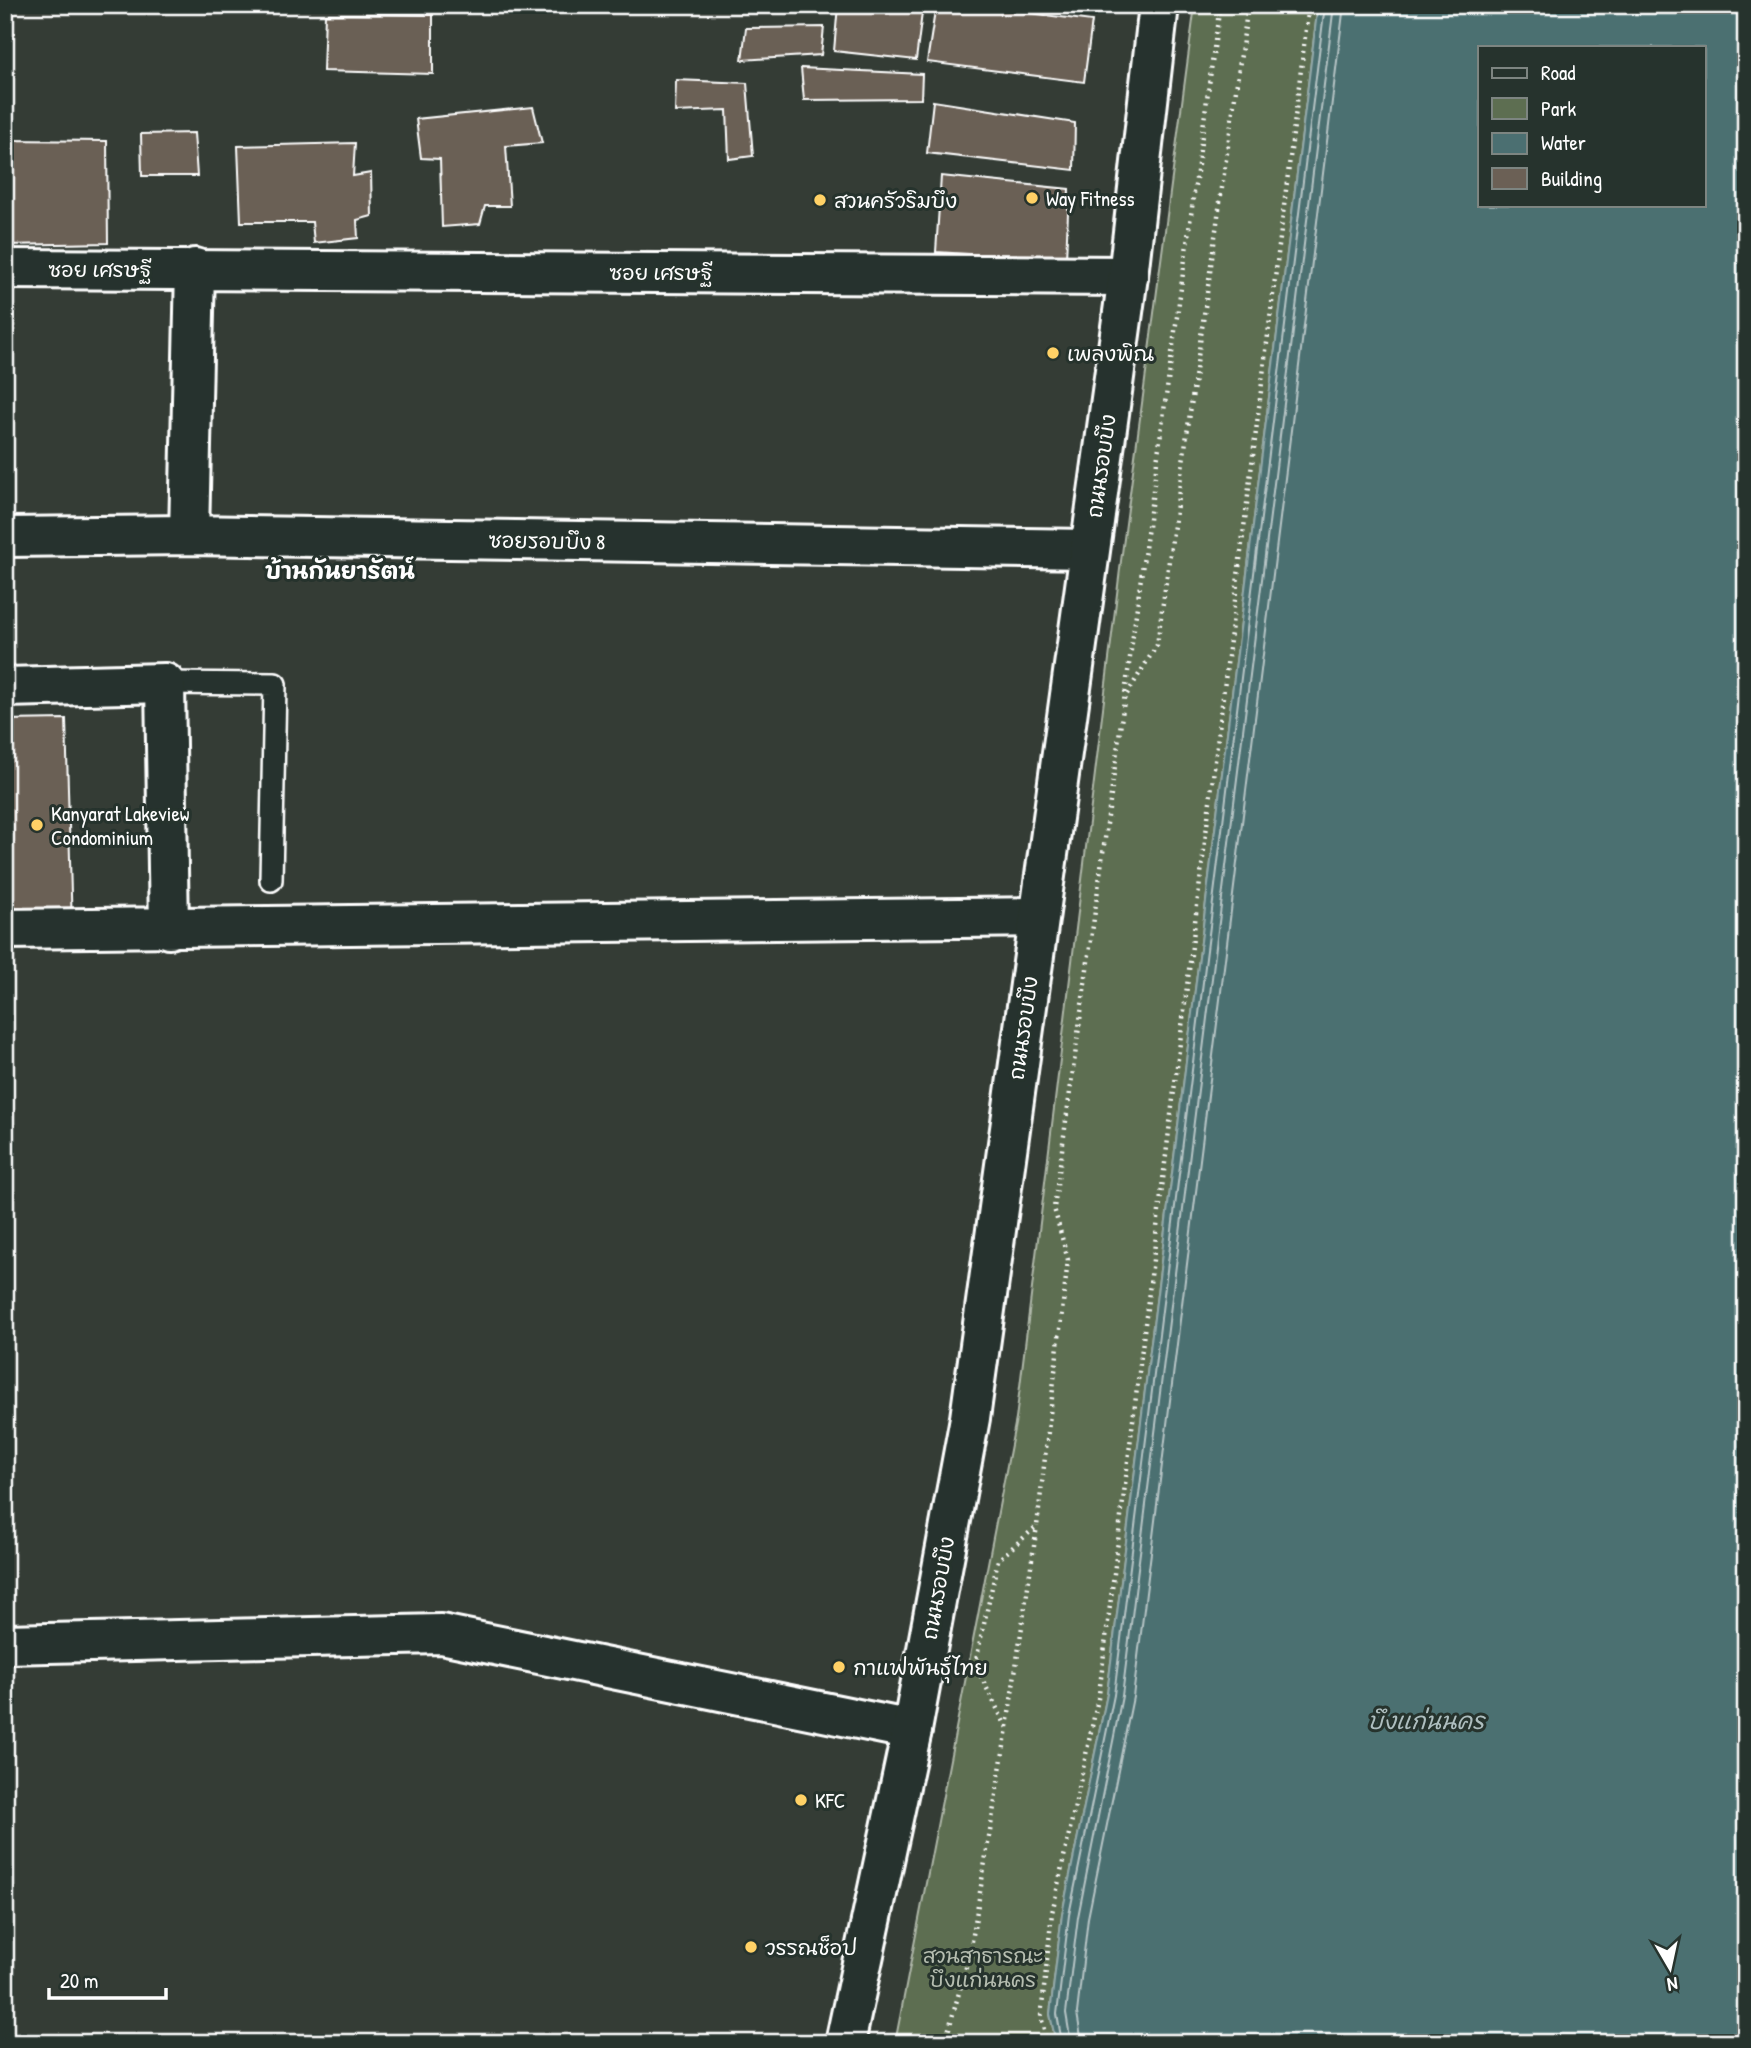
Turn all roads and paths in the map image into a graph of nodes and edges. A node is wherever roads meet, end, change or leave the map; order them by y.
1 (1159, 5) edge
2 (1220, 5) edge
3 (1248, 5) edge
4 (1309, 5) edge
5 (195, 268) junction
6 (5, 269) edge
7 (1128, 275) junction
8 (189, 536) junction
9 (5, 537) edge
10 (1089, 549) junction
11 (165, 683) junction
12 (5, 687) edge
13 (1125, 698) junction
14 (271, 880) dead end
15 (1039, 917) junction
16 (5, 929) edge
17 (169, 929) junction
18 (1037, 1526) junction
19 (5, 1644) edge
20 (1007, 1728) junction
21 (912, 1730) junction
22 (845, 2043) edge
23 (945, 2043) edge
24 (1047, 2043) edge

1 - 7 street, ถนนรอบบึง
2 - 13 path
3 - 13 path
4 - 24 path
5 - 6 street, ซอย เศรษฐี
5 - 7 street, ซอย เศรษฐี
5 - 8 street
7 - 10 street, ถนนรอบบึง
8 - 9 street, ซอยรอบบึง 8
8 - 10 street, ซอยรอบบึง 8
10 - 15 street, ถนนรอบบึง
11 - 12 street
11 - 14 lane
11 - 17 street
13 - 18 path
15 - 17 street
15 - 21 street, ถนนรอบบึง
16 - 17 street
18 - 20 path
18 - 20 path
19 - 21 street
20 - 23 path
21 - 22 street, ถนนรอบบึง

